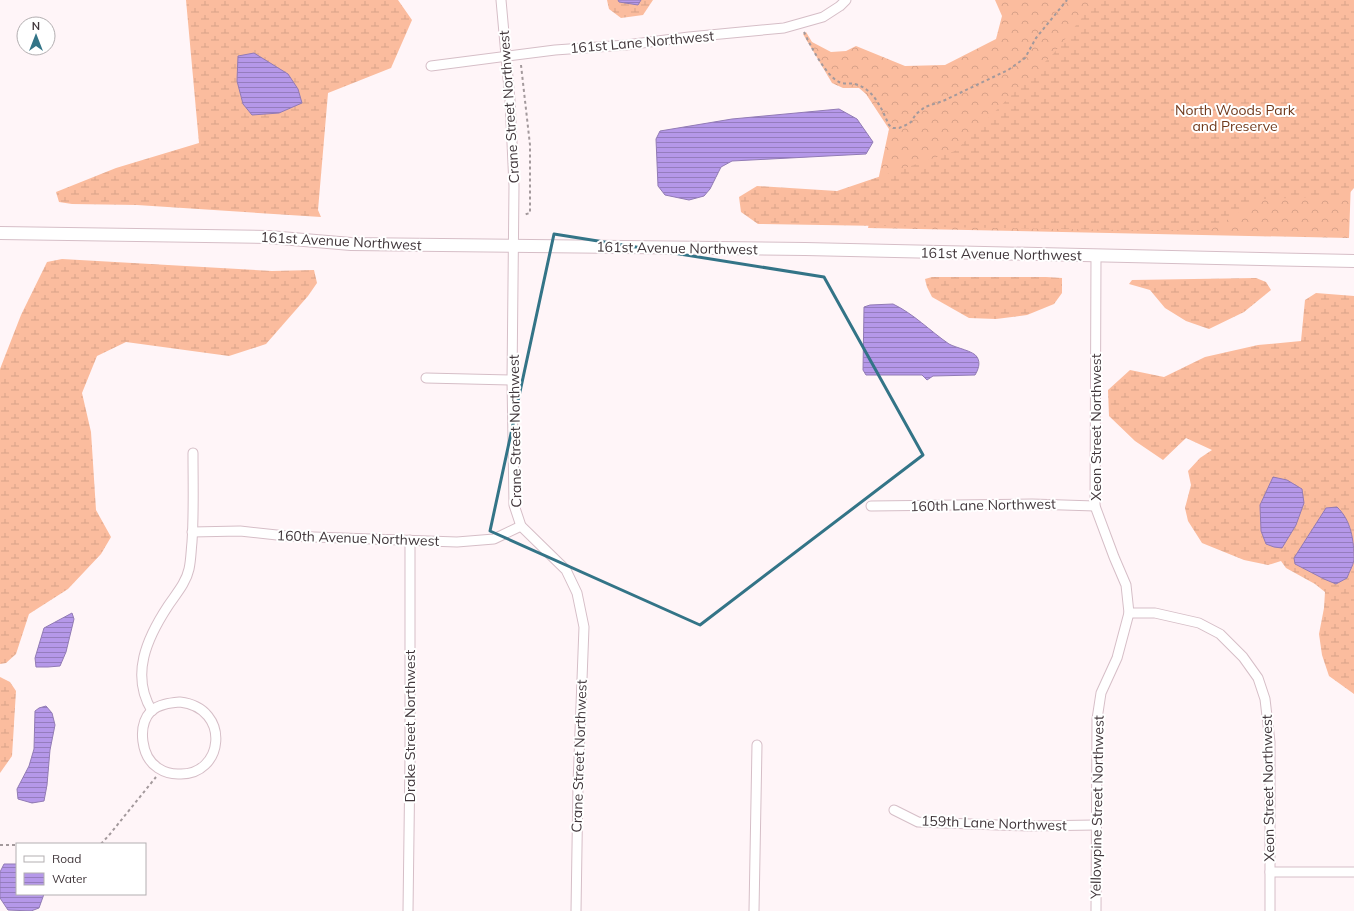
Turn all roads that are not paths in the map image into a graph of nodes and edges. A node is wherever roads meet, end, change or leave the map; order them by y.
1 (501, 0) edge
2 (846, 0) edge
3 (506, 57) junction
4 (431, 66) dead end
5 (0, 233) edge
6 (514, 246) junction
7 (1096, 256) junction
8 (1354, 261) edge
9 (426, 378) dead end
10 (512, 380) junction
11 (193, 453) dead end
12 (871, 506) dead end
13 (1095, 506) junction
14 (521, 526) junction
15 (192, 532) junction
16 (410, 540) junction
17 (1129, 613) junction
18 (152, 711) junction
19 (756, 745) dead end
20 (894, 810) dead end
21 (1096, 825) junction
22 (1270, 872) junction
23 (1354, 872) edge
24 (408, 911) edge
25 (576, 911) edge
26 (754, 911) edge
27 (1096, 911) edge
28 (1270, 911) edge

1 - 3 street, Crane Street Northwest
2 - 3 street, 161st Lane Northwest
3 - 4 street, 161st Lane Northwest
3 - 6 street, Crane Street Northwest
5 - 6 main road, 161st Avenue Northwest
6 - 7 main road, 161st Avenue Northwest
6 - 10 street, Crane Street Northwest
7 - 8 main road, 161st Avenue Northwest
7 - 13 street, Xeon Street Northwest
9 - 10 street
10 - 14 street, Crane Street Northwest
11 - 15 street
12 - 13 street, 160th Lane Northwest
13 - 17 street, Xeon Street Northwest
14 - 16 street, 160th Avenue Northwest
14 - 25 street, Crane Street Northwest
15 - 16 street, 160th Avenue Northwest
15 - 18 street
16 - 24 street, Drake Street Northwest
17 - 21 street, Yellowpine Street Northwest
17 - 22 street, Xeon Street Northwest
18 - 18 street
19 - 26 street
20 - 21 street, 159th Lane Northwest
21 - 27 street, Yellowpine Street Northwest
22 - 23 street
22 - 28 street, Xeon Street Northwest

